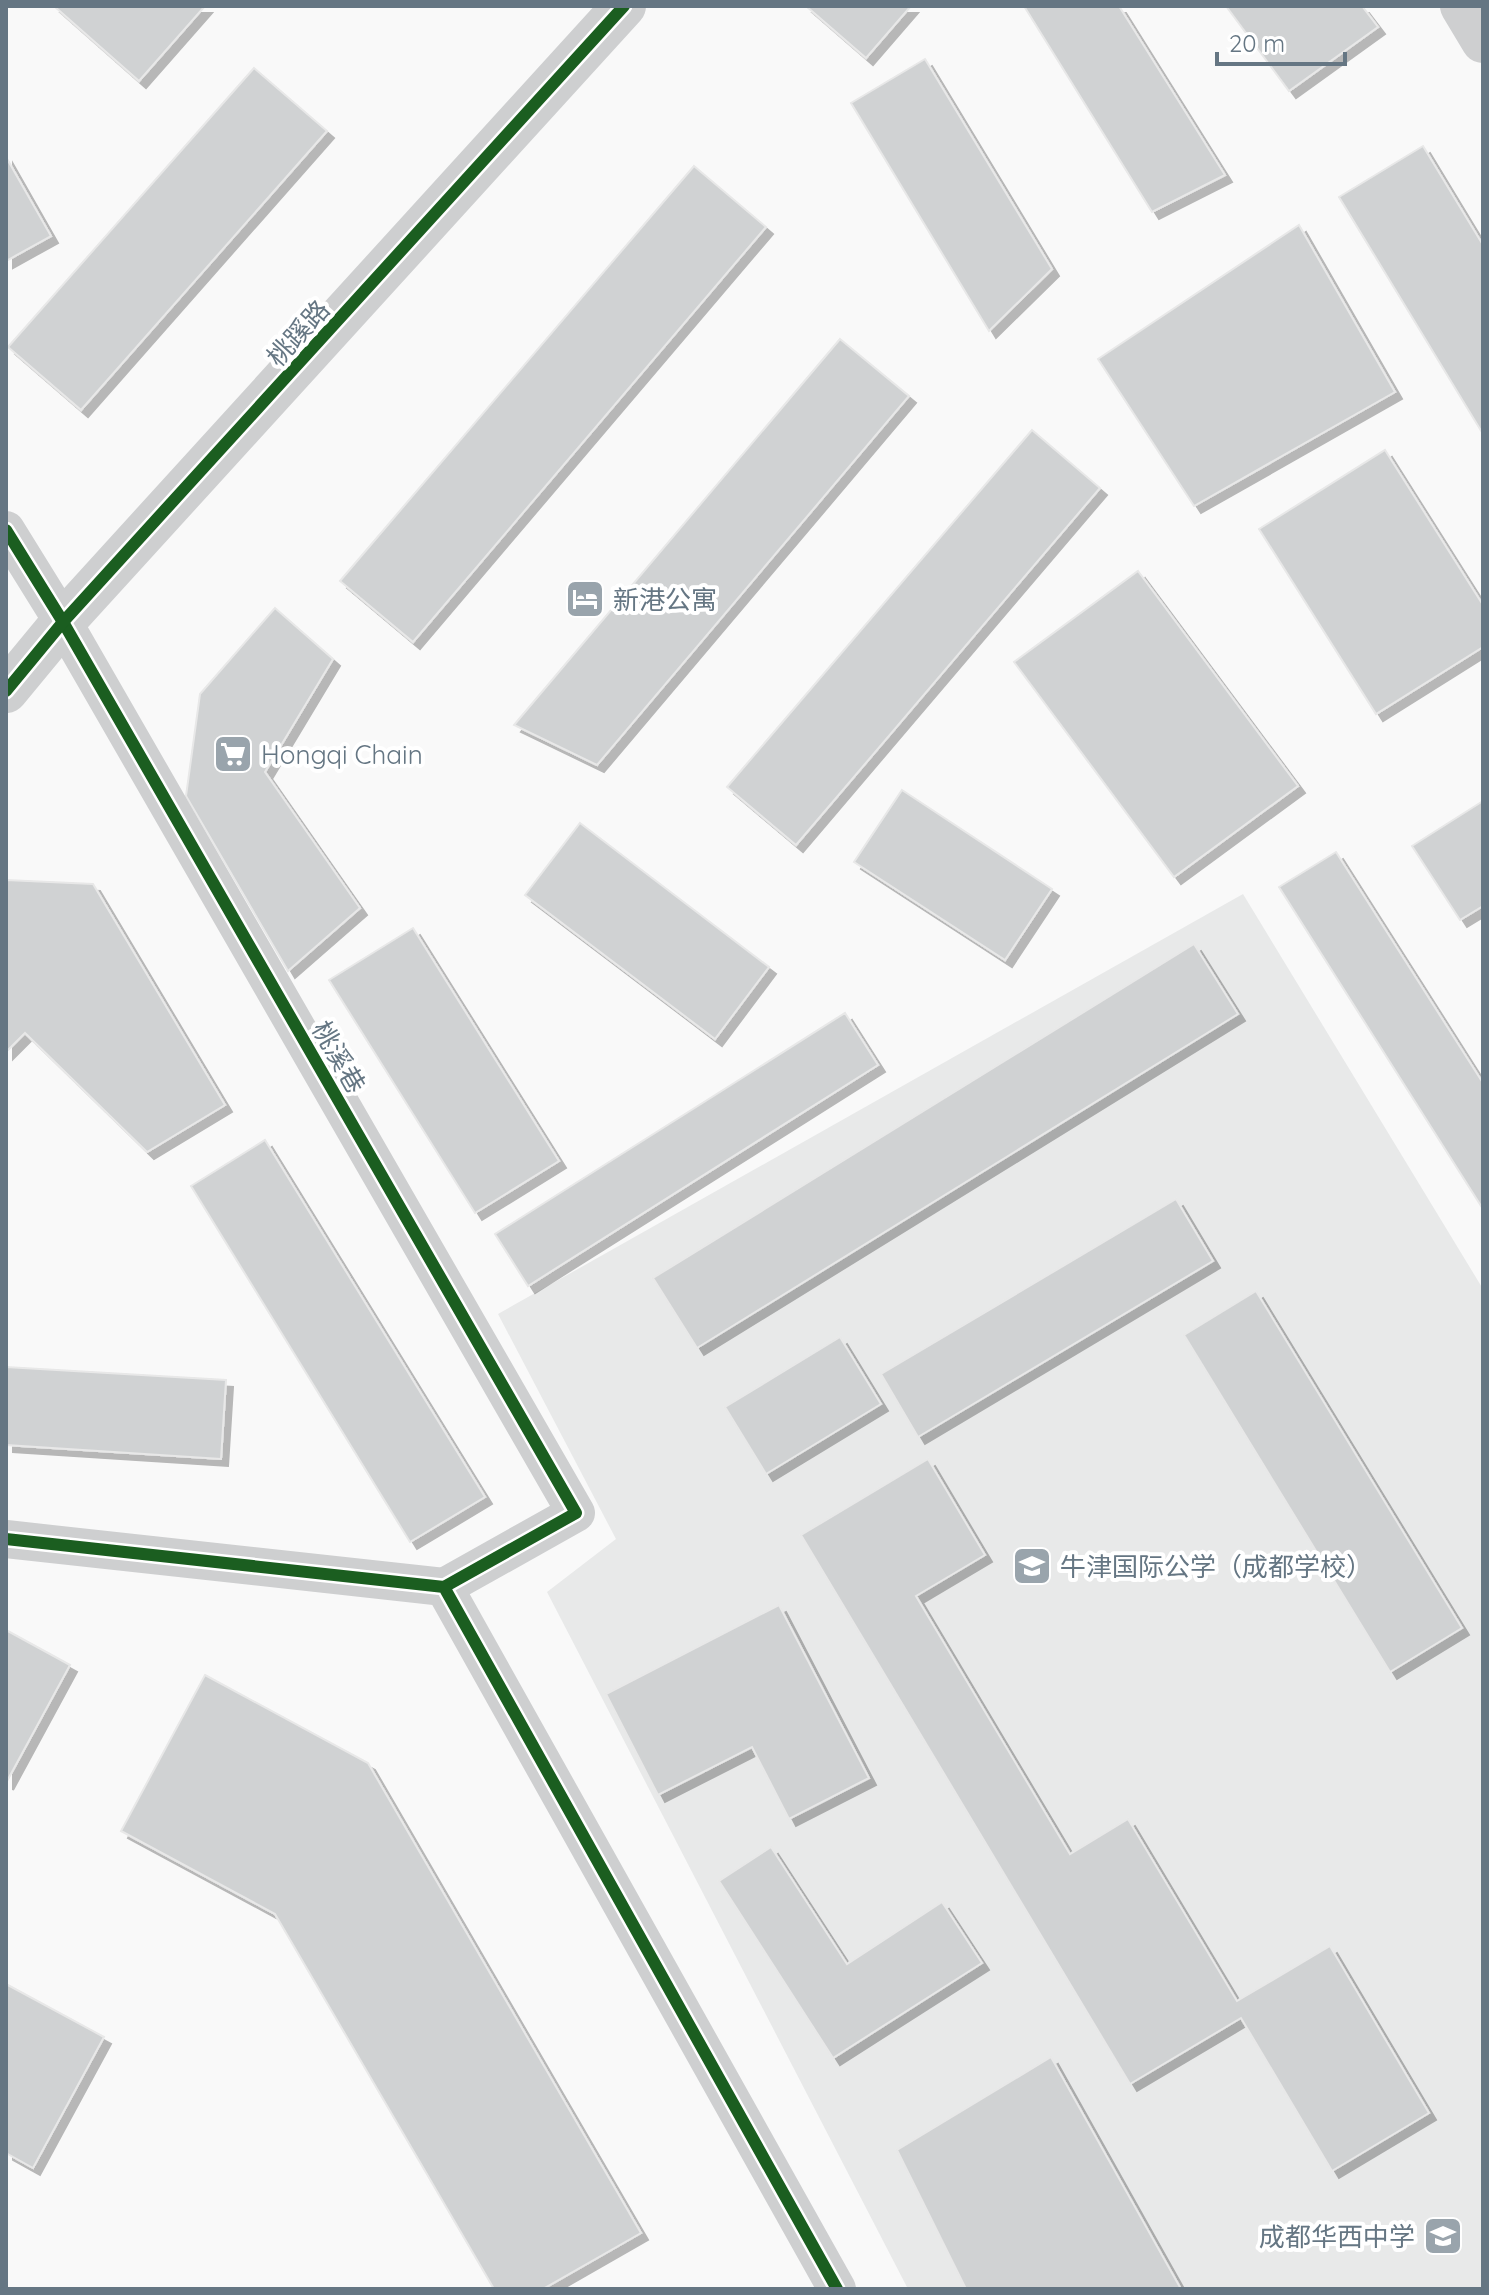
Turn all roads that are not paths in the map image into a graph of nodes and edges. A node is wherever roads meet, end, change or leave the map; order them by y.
1 (624, 6) edge
2 (1462, 6) edge
3 (1483, 41) edge
4 (6, 530) edge
5 (63, 622) junction
6 (6, 691) edge
7 (6, 1539) edge
8 (444, 1587) junction
9 (837, 2289) edge

1 - 5 street, 桃蹊路
2 - 3 street
4 - 5 street, 桃溪巷
5 - 6 street, 桃蹊路
5 - 8 street, 桃溪巷
7 - 8 street
8 - 9 street

